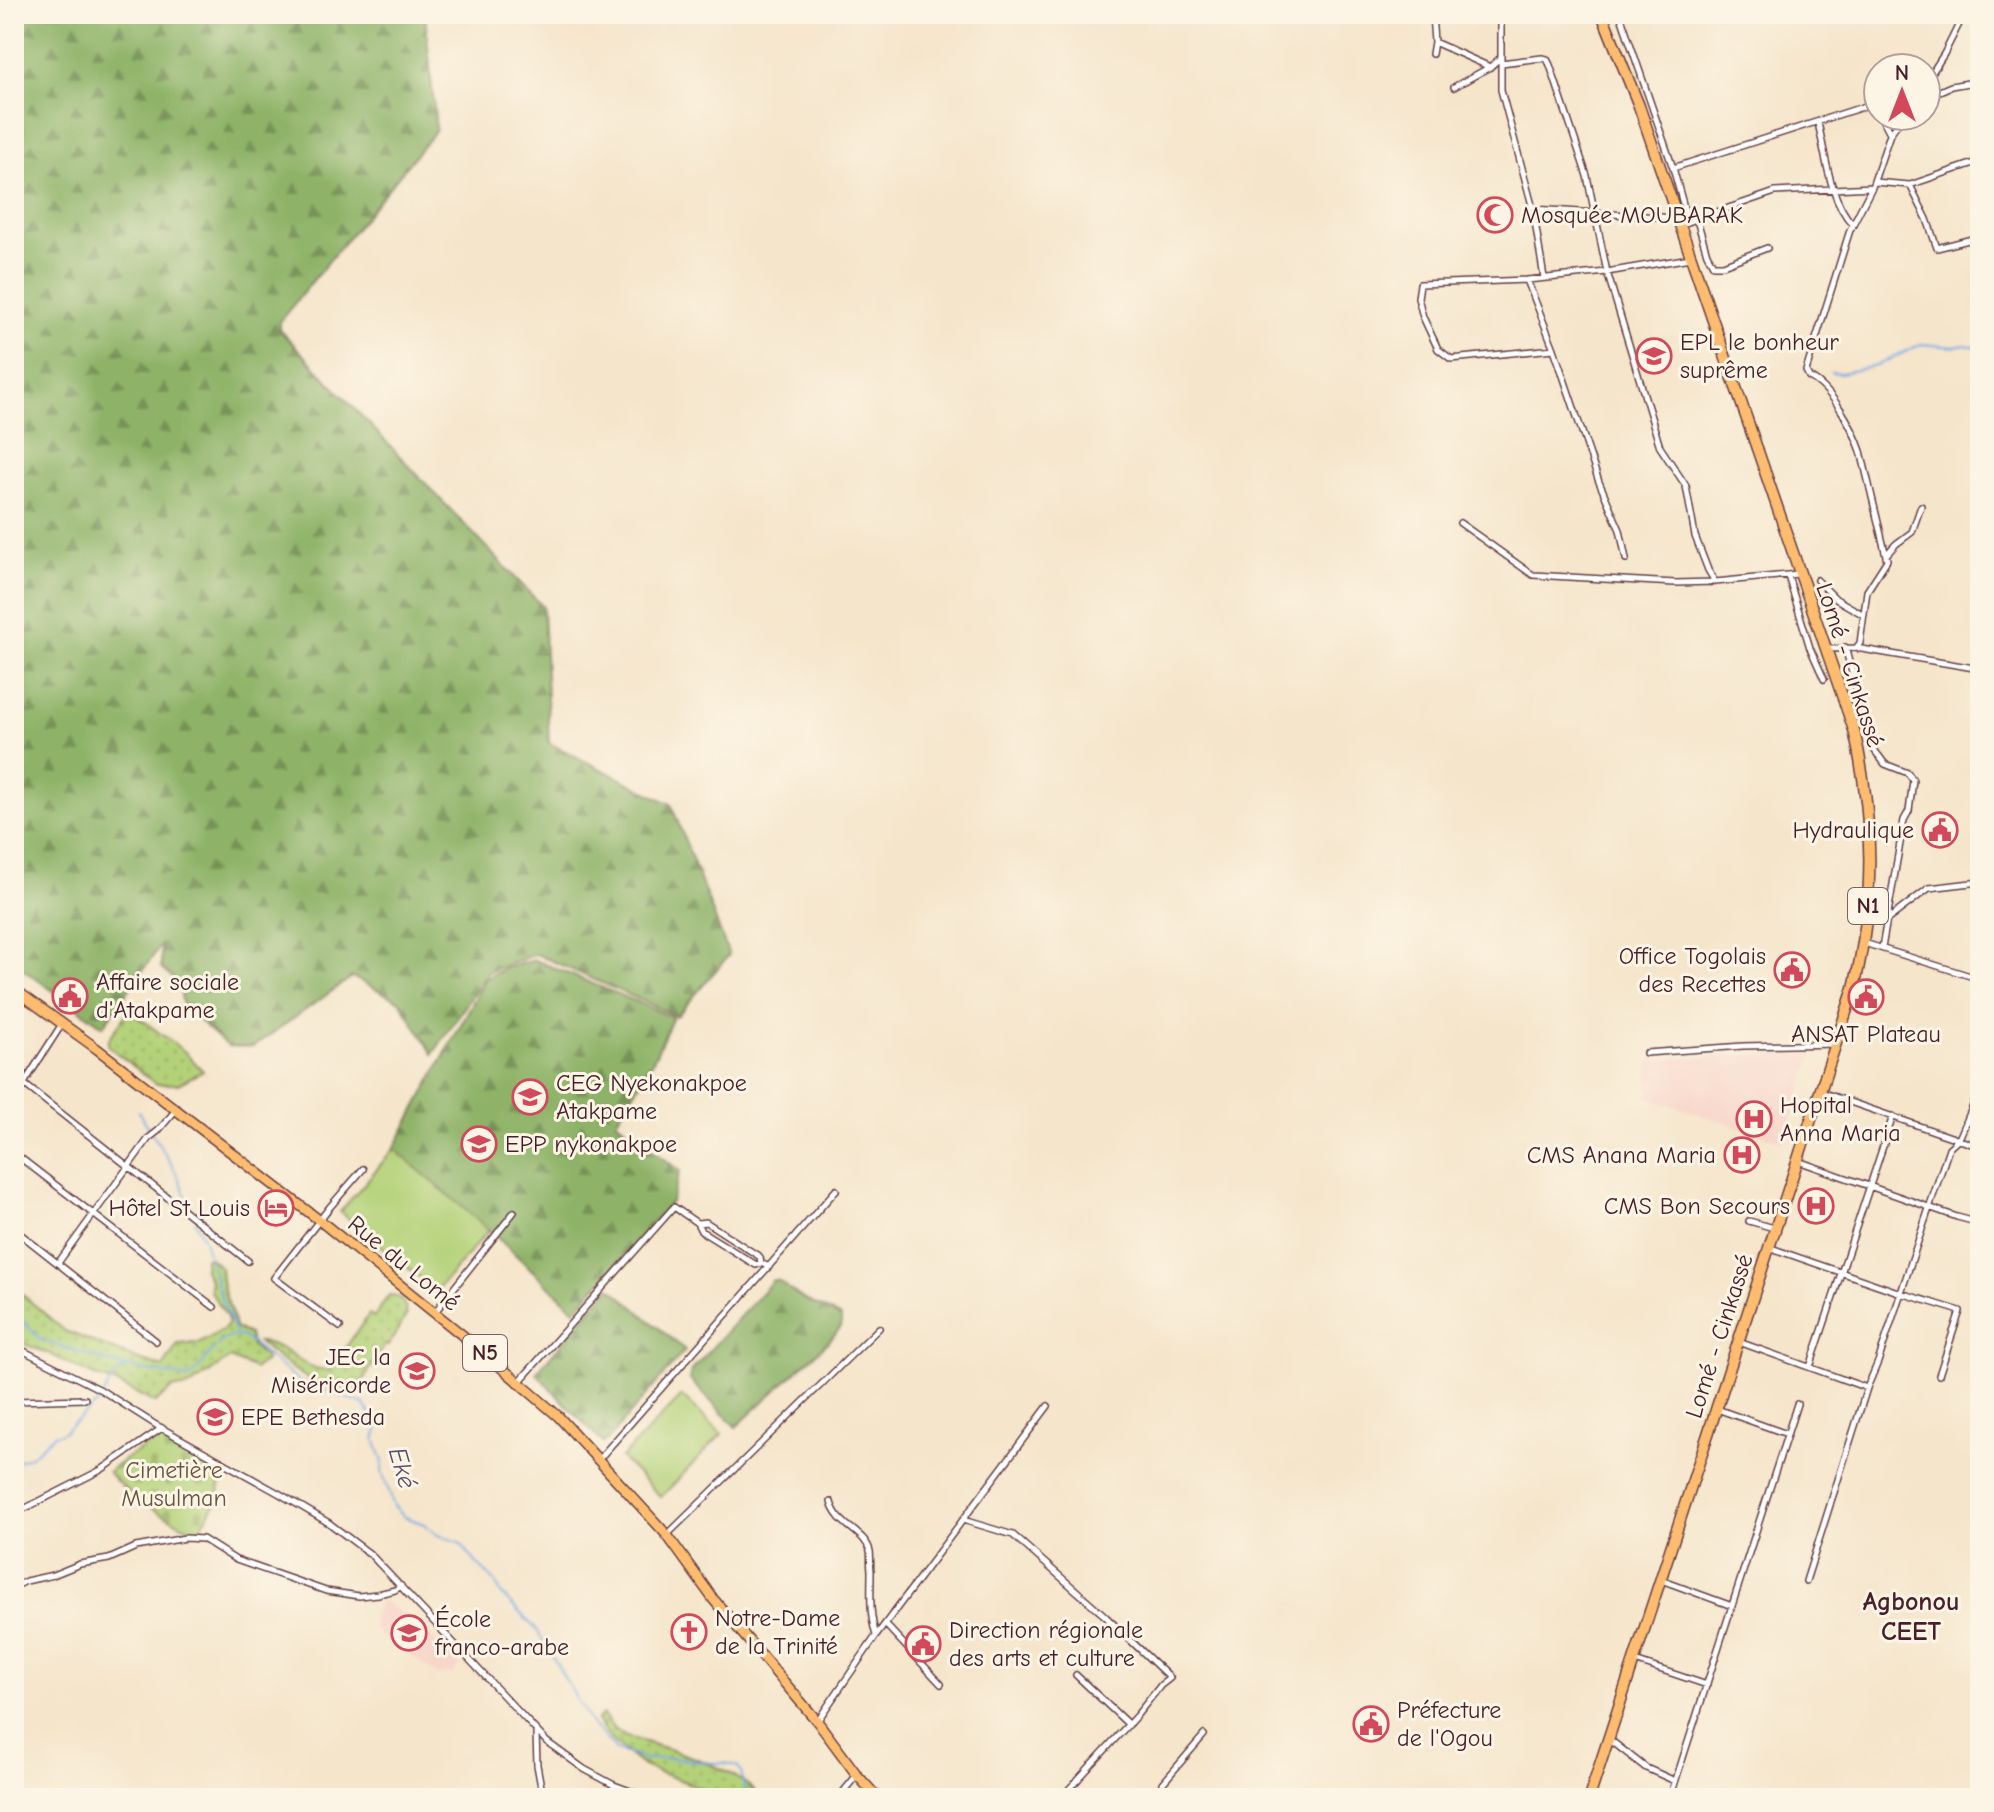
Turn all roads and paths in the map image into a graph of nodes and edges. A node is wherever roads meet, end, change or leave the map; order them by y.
1 (1432, 14) edge
2 (1501, 14) edge
3 (1602, 14) edge
4 (1620, 14) edge
5 (1964, 14) edge
6 (1434, 42) junction
7 (1432, 54) dead end
8 (1942, 57) edge
9 (1501, 60) junction
10 (1490, 67) junction
11 (1980, 81) edge
12 (1454, 87) dead end
13 (1942, 90) edge
14 (1639, 106) junction
15 (1653, 108) junction
16 (1862, 110) edge
17 (1818, 123) junction
18 (1890, 134) edge
19 (1980, 161) edge
20 (1673, 168) junction
21 (1873, 184) junction
22 (1910, 185) junction
23 (1834, 190) junction
24 (1533, 209) junction
25 (1596, 214) junction
26 (1697, 220) junction
27 (1681, 221) junction
28 (1853, 225) junction
29 (1980, 237) edge
30 (1767, 248) dead end
31 (1691, 258) junction
32 (1607, 272) junction
33 (1544, 278) junction
34 (1527, 280) junction
35 (1554, 349) junction
36 (1921, 506) dead end
37 (1460, 523) dead end
38 (1886, 556) junction
39 (1626, 559) dead end
40 (1794, 575) junction
41 (1817, 580) dead end
42 (1715, 582) junction
43 (1864, 615) junction
44 (1845, 647) junction
45 (1856, 648) junction
46 (1826, 649) junction
47 (1980, 669) edge
48 (1824, 679) dead end
49 (1980, 882) edge
50 (1886, 921) junction
51 (1863, 943) junction
52 (1882, 948) junction
53 (1980, 979) edge
54 (14, 989) edge
55 (62, 1024) junction
56 (1837, 1044) junction
57 (1646, 1053) dead end
58 (24, 1084) junction
59 (1980, 1089) edge
60 (1820, 1091) junction
61 (14, 1099) edge
62 (175, 1111) junction
63 (1893, 1116) junction
64 (1959, 1139) junction
65 (1980, 1147) edge
66 (14, 1153) edge
67 (1797, 1161) junction
68 (129, 1167) junction
69 (363, 1169) dead end
70 (1870, 1186) junction
71 (836, 1190) dead end
72 (1930, 1208) junction
73 (514, 1212) dead end
74 (94, 1214) junction
75 (319, 1220) junction
76 (1749, 1221) dead end
77 (1980, 1223) edge
78 (1775, 1228) junction
79 (14, 1229) edge
80 (1769, 1248) junction
81 (248, 1261) dead end
82 (58, 1263) junction
83 (769, 1267) junction
84 (1842, 1273) junction
85 (1901, 1293) junction
86 (214, 1307) dead end
87 (435, 1313) junction
88 (340, 1327) dead end
89 (879, 1328) dead end
90 (156, 1341) dead end
91 (1738, 1341) junction
92 (14, 1346) edge
93 (1810, 1367) junction
94 (1939, 1375) dead end
95 (519, 1382) junction
96 (1867, 1388) junction
97 (85, 1399) dead end
98 (14, 1401) edge
99 (1797, 1404) dead end
100 (1048, 1406) dead end
101 (1716, 1409) junction
102 (162, 1428) junction
103 (1787, 1435) junction
104 (599, 1459) junction
105 (831, 1502) dead end
106 (14, 1514) edge
107 (963, 1520) junction
108 (667, 1535) junction
109 (1660, 1580) junction
110 (1806, 1581) dead end
111 (16, 1586) edge
112 (401, 1586) junction
113 (1732, 1606) junction
114 (885, 1624) junction
115 (876, 1636) junction
116 (1634, 1660) junction
117 (1076, 1675) dead end
118 (941, 1684) dead end
119 (1707, 1685) junction
120 (817, 1721) junction
121 (1129, 1725) junction
122 (536, 1731) junction
123 (1204, 1735) dead end
124 (1608, 1739) junction
125 (857, 1775) junction
126 (1675, 1781) junction
127 (1163, 1783) dead end
128 (614, 1785) junction
129 (543, 1798) edge
130 (608, 1798) edge
131 (649, 1798) edge
132 (838, 1798) edge
133 (878, 1798) edge
134 (1061, 1798) edge
135 (1589, 1798) edge
136 (1670, 1798) edge

1 - 6 street
2 - 9 street
3 - 14 highway, Lomé - Cinkassé / N1
4 - 15 street
5 - 8 street
6 - 7 street
6 - 10 street
9 - 10 street
9 - 24 street
9 - 25 street
10 - 12 street
11 - 13 street
14 - 15 street
14 - 27 highway, Lomé - Cinkassé / N1
15 - 20 street
16 - 17 street
17 - 20 street
17 - 23 street
18 - 21 street
19 - 22 street
20 - 27 street
21 - 22 street
21 - 23 street
21 - 28 street
22 - 29 street
23 - 26 street
23 - 28 street
24 - 25 street
24 - 33 street
25 - 27 street
25 - 32 street
26 - 27 street
26 - 30 street
27 - 31 highway, Lomé - Cinkassé / N1
28 - 38 street
31 - 32 street
31 - 40 highway, Lomé - Cinkassé / N1
32 - 33 street
32 - 42 street
33 - 34 street
34 - 35 street
34 - 35 street
35 - 39 street
36 - 38 street
37 - 42 street
38 - 43 street
40 - 42 street
40 - 46 highway, Lomé - Cinkassé / N1
40 - 48 street
41 - 43 street
43 - 45 street
44 - 45 street
44 - 46 street
44 - 50 street
45 - 47 street
46 - 51 highway, Lomé - Cinkassé / N1
49 - 50 street
50 - 52 street
51 - 52 street
51 - 56 highway, Lomé - Cinkassé / N1
52 - 53 street
54 - 55 main road, Rue du Lomé / N5
55 - 58 street
55 - 62 main road, Rue du Lomé / N5
56 - 57 street
56 - 60 highway, Lomé - Cinkassé / N1
58 - 61 street
58 - 68 street
59 - 64 street
60 - 63 street
60 - 67 highway, Lomé - Cinkassé / N1
62 - 68 street
62 - 75 main road, Rue du Lomé / N5
63 - 64 street
63 - 70 street
64 - 65 street
64 - 72 street
66 - 74 street
67 - 70 street
67 - 78 highway, Lomé - Cinkassé / N1
68 - 74 street
68 - 81 street
69 - 75 street
70 - 72 street
70 - 84 street
71 - 83 street
72 - 77 street
72 - 85 street
73 - 87 street
74 - 82 street
74 - 86 street
75 - 87 main road, Rue du Lomé / N5
75 - 88 street
76 - 78 street
78 - 80 highway, Lomé - Cinkassé / N1
79 - 82 street
80 - 84 street
80 - 91 highway, Lomé - Cinkassé / N1
82 - 90 street
83 - 95 street
83 - 104 street
84 - 85 street
84 - 93 street
85 - 94 street
85 - 96 street
87 - 95 main road, Rue du Lomé / N5
89 - 108 street
91 - 93 street
91 - 101 highway, Lomé - Cinkassé / N1
92 - 102 street
93 - 96 street
95 - 104 main road, Rue du Lomé / N5
96 - 110 street
97 - 98 street
99 - 103 street
100 - 107 street
101 - 103 street
101 - 109 highway, Lomé - Cinkassé / N1
102 - 106 street
102 - 112 street
103 - 113 street
104 - 108 main road, Rue du Lomé / N5
105 - 115 street
107 - 114 street
107 - 121 street
108 - 120 main road, Rue du Lomé / N5
109 - 113 street
109 - 116 highway, Lomé - Cinkassé / N1
111 - 112 street
112 - 122 street
113 - 119 street
114 - 115 street
114 - 118 street
115 - 120 street
116 - 119 street
116 - 124 highway, Lomé - Cinkassé / N1
117 - 121 street
119 - 126 street
120 - 125 main road, Rue du Lomé / N5
121 - 134 street
122 - 128 street
122 - 129 street
123 - 127 street
124 - 126 street
124 - 135 highway, Lomé - Cinkassé / N1
125 - 132 street
125 - 133 main road, Rue du Lomé / N5
126 - 136 street
128 - 130 street
128 - 131 street

